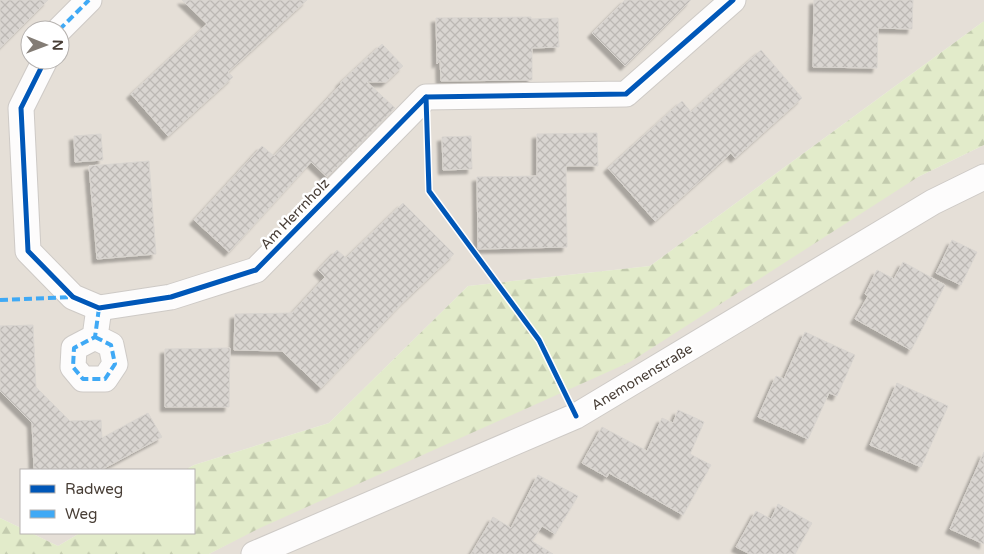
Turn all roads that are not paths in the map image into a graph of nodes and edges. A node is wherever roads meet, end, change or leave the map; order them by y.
1 (89, 0) edge
2 (733, 0) edge
3 (69, 20) edge
4 (40, 70) edge
5 (984, 177) edge
6 (99, 308) junction
7 (95, 337) dead end
8 (254, 554) edge

1 - 3 street
2 - 6 street, Am Herrnholz
4 - 6 street
5 - 8 street, Anemonenstraße
6 - 7 street

